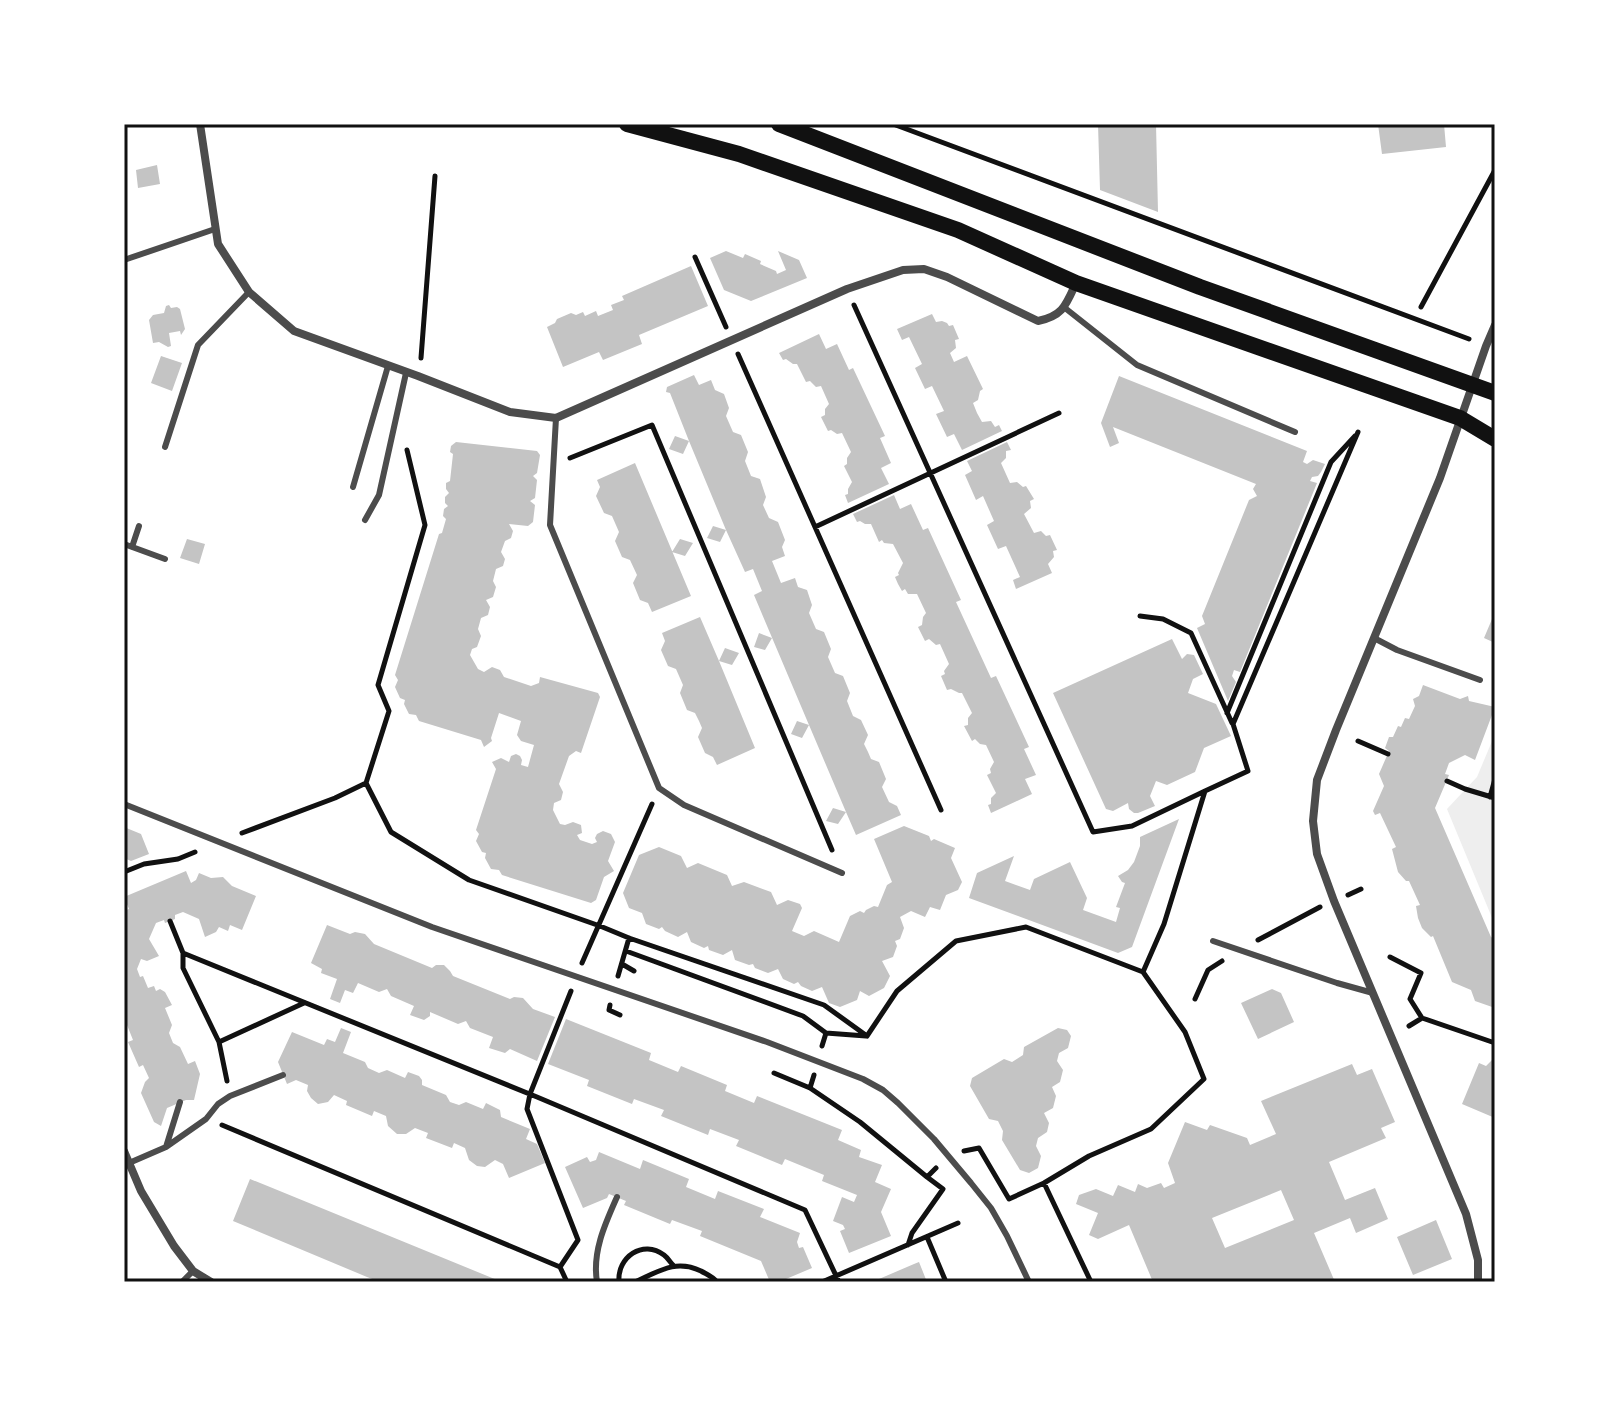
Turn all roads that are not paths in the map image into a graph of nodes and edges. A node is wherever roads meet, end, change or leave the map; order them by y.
1 (200, 124) edge
2 (627, 124) edge
3 (779, 124) edge
4 (215, 229) junction
5 (124, 260) edge
6 (1076, 283) junction
7 (249, 292) junction
8 (1065, 308) junction
9 (1495, 325) edge
10 (388, 366) junction
11 (406, 373) junction
12 (1472, 384) junction
13 (1495, 393) edge
14 (556, 418) junction
15 (1460, 418) junction
16 (1295, 432) dead end
17 (1495, 439) edge
18 (165, 447) dead end
19 (353, 487) dead end
20 (365, 520) dead end
21 (139, 526) dead end
22 (124, 544) edge
23 (132, 547) junction
24 (165, 559) dead end
25 (1374, 638) junction
26 (1480, 680) dead end
27 (124, 804) edge
28 (842, 873) road end
29 (1213, 941) dead end
30 (1374, 993) junction
31 (283, 1075) dead end
32 (180, 1102) dead end
33 (166, 1147) junction
34 (124, 1151) edge
35 (129, 1163) junction
36 (617, 1197) dead end
37 (193, 1271) junction
38 (182, 1282) edge
39 (211, 1282) edge
40 (597, 1282) edge
41 (1029, 1282) edge
42 (1478, 1282) edge

1 - 4 street
2 - 6 main road
3 - 12 main road
4 - 5 lane
4 - 7 street
6 - 8 street
6 - 15 main road
7 - 10 street
7 - 18 lane
8 - 14 street
8 - 16 lane
9 - 12 street
10 - 11 street
10 - 19 lane
11 - 14 street
11 - 20 lane
12 - 13 main road
12 - 15 street
14 - 28 lane
15 - 17 main road
15 - 25 street
21 - 23 lane
22 - 23 lane
23 - 24 lane
25 - 26 lane
25 - 30 street
27 - 41 lane
29 - 30 lane
30 - 42 street
31 - 33 lane
32 - 33 lane
33 - 35 lane
34 - 35 street
35 - 37 street
36 - 40 lane
37 - 38 lane
37 - 39 street

